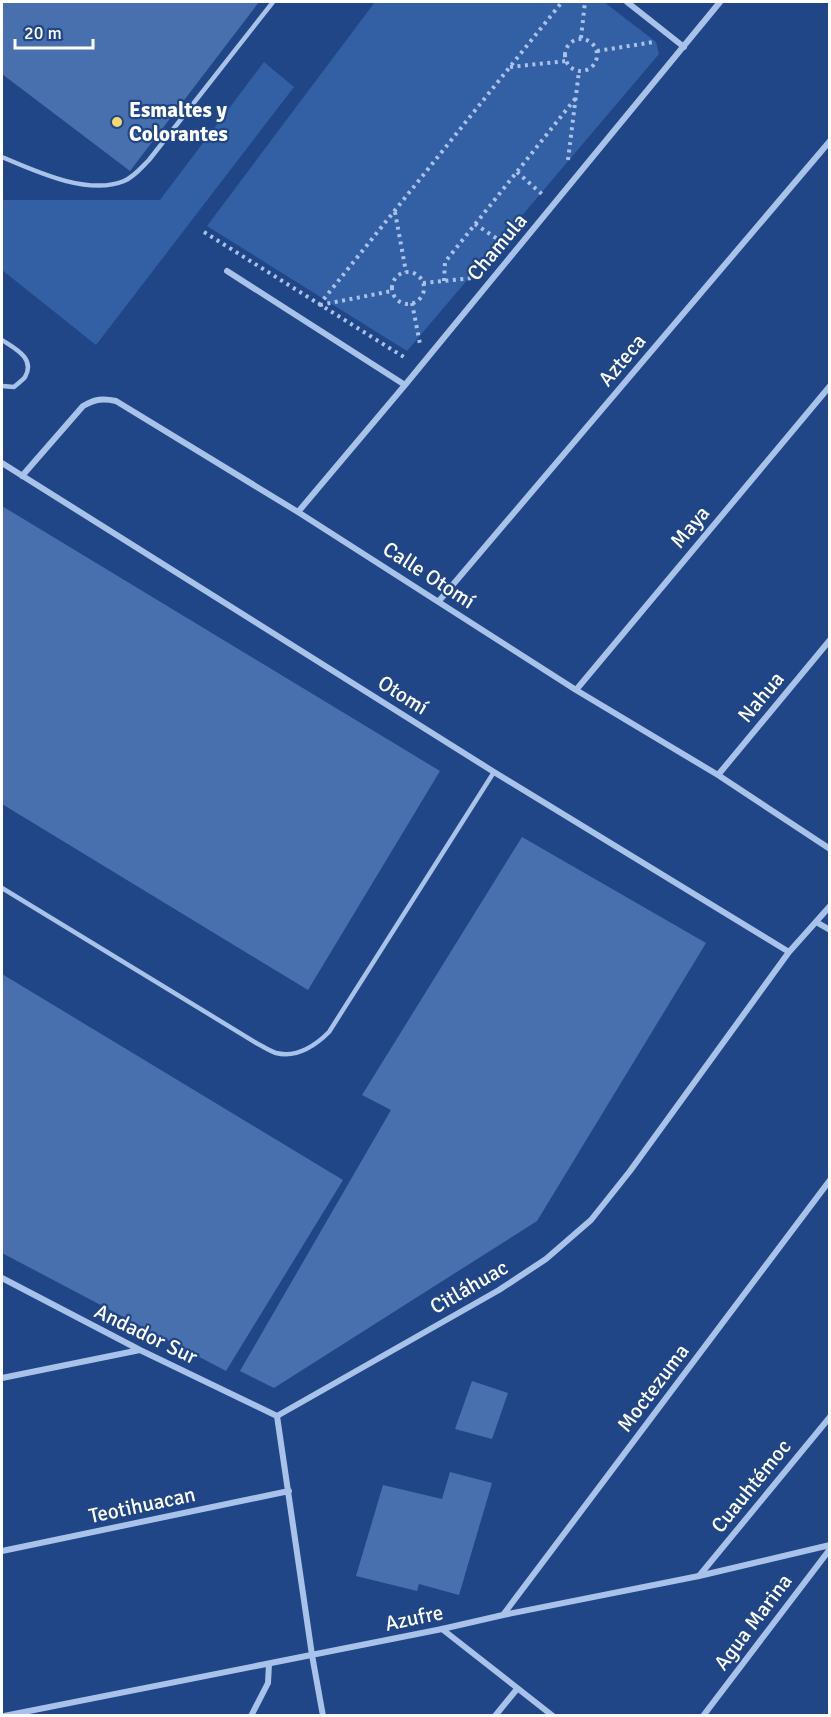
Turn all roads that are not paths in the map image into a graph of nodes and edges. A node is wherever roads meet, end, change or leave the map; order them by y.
1 (273, 2) edge
2 (627, 2) edge
3 (720, 2) edge
4 (684, 46) junction
5 (830, 141) edge
6 (2, 157) edge
7 (227, 271) dead end
8 (2, 340) edge
9 (405, 385) junction
10 (2, 386) edge
11 (830, 386) edge
12 (2, 463) edge
13 (22, 476) junction
14 (298, 512) junction
15 (439, 602) junction
16 (830, 640) edge
17 (576, 690) junction
18 (494, 772) junction
19 (718, 775) junction
20 (830, 849) edge
21 (2, 888) edge
22 (830, 906) edge
23 (816, 922) junction
24 (830, 930) edge
25 (789, 952) junction
26 (830, 1180) edge
27 (2, 1278) edge
28 (140, 1350) junction
29 (2, 1378) edge
30 (278, 1416) junction
31 (830, 1418) edge
32 (289, 1491) junction
33 (830, 1547) edge
34 (2, 1551) edge
35 (699, 1576) junction
36 (503, 1615) junction
37 (442, 1629) junction
38 (312, 1655) junction
39 (269, 1664) junction
40 (518, 1689) junction
41 (4, 1716) edge
42 (251, 1716) edge
43 (323, 1716) edge
44 (495, 1716) edge
45 (553, 1716) edge
46 (703, 1716) edge

1 - 6 lane
2 - 4 street
3 - 4 street, Chamula
4 - 9 street, Chamula
5 - 15 street, Azteca
7 - 9 street
8 - 10 lane
9 - 14 street, Chamula
11 - 17 street, Maya
12 - 13 street, Otomí
13 - 14 street, Calle Otomí
13 - 18 street, Otomí
14 - 15 street, Calle Otomí
15 - 17 street, Calle Otomí
16 - 19 street, Nahua
17 - 19 street, Calle Otomí
18 - 21 lane
18 - 25 street, Otomí
19 - 20 street, Calle Otomí
22 - 23 street, Citláhuac
23 - 24 street
23 - 25 street, Citláhuac
25 - 30 street, Citláhuac
26 - 36 street, Moctezuma
27 - 28 street, Andador Sur
28 - 29 street
28 - 30 street, Andador Sur
30 - 32 street
31 - 35 street, Cuauhtémoc
32 - 34 street, Teotihuacan
32 - 38 street
33 - 35 street, Azufre
33 - 46 street, Agua Marina
35 - 36 street, Azufre
36 - 37 street, Azufre
37 - 38 street, Azufre
37 - 40 street
38 - 39 street, Azufre
38 - 43 street
39 - 41 street, Azufre
39 - 42 street
40 - 44 street
40 - 45 street

